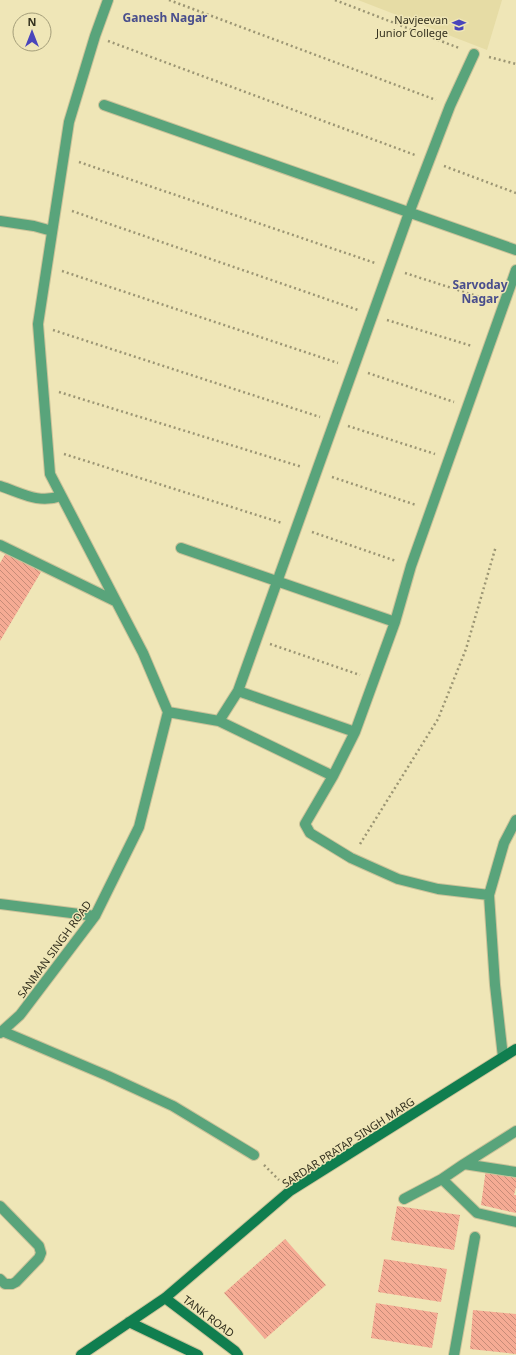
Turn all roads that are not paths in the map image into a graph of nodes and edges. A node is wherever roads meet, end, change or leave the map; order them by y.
1 (108, 0) edge
2 (474, 54) road end
3 (104, 105) dead end
4 (409, 213) junction
5 (0, 221) edge
6 (52, 231) junction
7 (516, 250) edge
8 (516, 270) edge
9 (0, 486) edge
10 (61, 496) junction
11 (0, 545) edge
12 (181, 548) dead end
13 (277, 581) junction
14 (115, 601) junction
15 (395, 622) junction
16 (238, 691) junction
17 (168, 712) junction
18 (219, 722) junction
19 (355, 732) junction
20 (333, 776) junction
21 (516, 820) edge
22 (489, 895) junction
23 (0, 904) edge
24 (95, 916) junction
25 (1, 1032) edge
26 (516, 1049) edge
27 (503, 1057) junction
28 (516, 1131) edge
29 (254, 1155) road end
30 (464, 1164) junction
31 (516, 1172) edge
32 (442, 1179) junction
33 (404, 1199) dead end
34 (0, 1206) edge
35 (516, 1222) edge
36 (475, 1237) dead end
37 (0, 1279) edge
38 (165, 1298) junction
39 (129, 1322) junction
40 (81, 1355) edge
41 (198, 1355) edge
42 (238, 1355) edge
43 (454, 1355) edge

1 - 6 street
2 - 4 street
3 - 4 street
4 - 7 street
4 - 13 street
5 - 6 street
6 - 10 street
8 - 15 street
9 - 10 street
10 - 14 street
11 - 14 street
12 - 13 street
13 - 15 street
13 - 16 street
14 - 17 street
15 - 19 street
16 - 18 street
16 - 19 street
17 - 18 street
17 - 24 street, SANMAN SINGH ROAD
18 - 20 street
19 - 20 street
20 - 22 street
21 - 22 street
22 - 27 street
23 - 24 street
24 - 25 street, SANMAN SINGH ROAD
25 - 29 street
26 - 27 main road, SARDAR PRATAP SINGH MARG
27 - 38 main road, SARDAR PRATAP SINGH MARG
28 - 30 street
30 - 31 street
30 - 32 street
32 - 33 street
32 - 35 street
34 - 37 street
36 - 43 street
38 - 39 main road, SARDAR PRATAP SINGH MARG
38 - 42 main road, TANK ROAD
39 - 40 main road, SARDAR PRATAP SINGH MARG
39 - 41 main road

